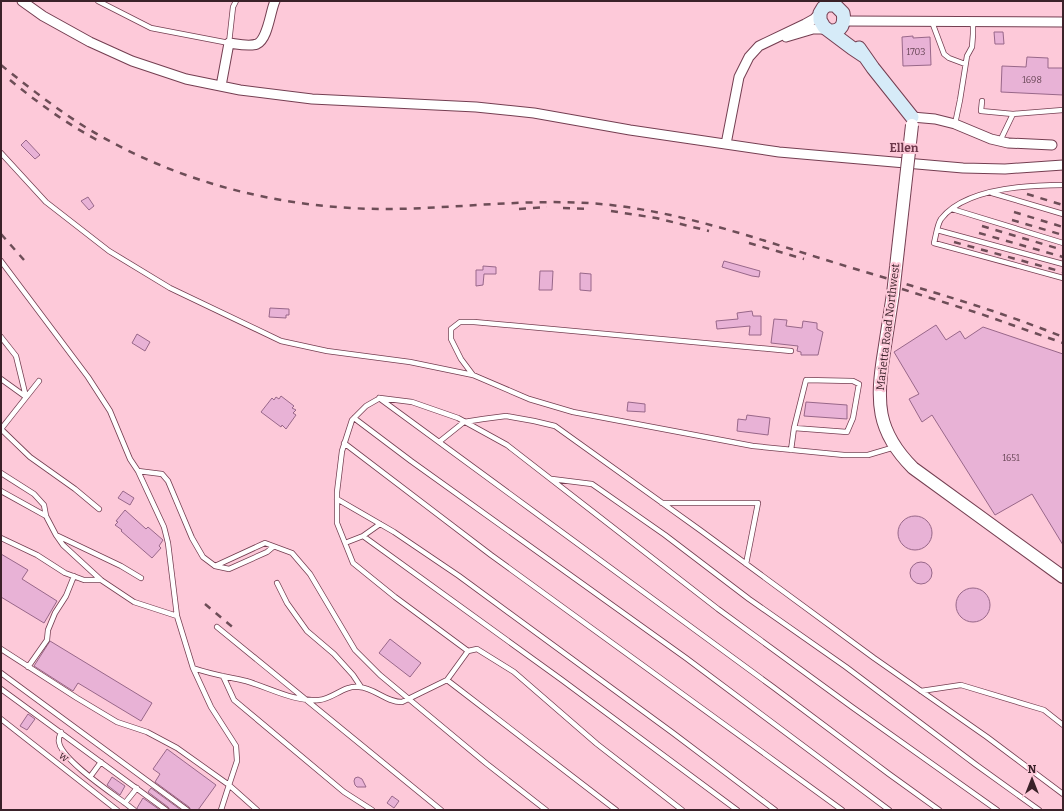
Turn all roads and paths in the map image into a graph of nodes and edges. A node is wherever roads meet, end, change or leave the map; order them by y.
1 (22, 1) edge
2 (98, 1) edge
3 (236, 1) edge
4 (275, 1) edge
5 (833, 8) edge
6 (932, 22) junction
7 (973, 22) junction
8 (1063, 22) edge
9 (827, 30) junction
10 (781, 36) junction
11 (229, 43) junction
12 (864, 56) junction
13 (965, 64) junction
14 (221, 86) junction
15 (982, 101) dead end
16 (1063, 110) edge
17 (1013, 114) junction
18 (912, 121) junction
19 (955, 124) junction
20 (1000, 141) junction
21 (726, 144) junction
22 (1052, 145) dead end
23 (1, 153) edge
24 (1063, 165) edge
25 (1063, 185) edge
26 (991, 192) junction
27 (952, 209) junction
28 (1063, 214) edge
29 (937, 230) junction
30 (1063, 243) edge
31 (1, 261) edge
32 (1063, 264) edge
33 (1063, 278) edge
34 (1, 336) edge
35 (791, 351) dead end
36 (473, 375) junction
37 (1, 378) edge
38 (39, 381) dead end
39 (26, 397) junction
40 (379, 398) junction
41 (354, 418) junction
42 (464, 422) junction
43 (794, 428) junction
44 (439, 442) junction
45 (344, 443) junction
46 (895, 447) junction
47 (791, 450) junction
48 (138, 471) junction
49 (1, 473) edge
50 (551, 479) junction
51 (1, 491) edge
52 (337, 499) junction
53 (662, 503) junction
54 (99, 509) dead end
55 (46, 516) junction
56 (380, 524) junction
57 (56, 535) junction
58 (363, 536) junction
59 (1, 538) edge
60 (345, 543) junction
61 (273, 547) junction
62 (746, 564) junction
63 (215, 566) junction
64 (74, 576) junction
65 (1063, 577) edge
66 (141, 578) dead end
67 (101, 580) junction
68 (277, 583) dead end
69 (177, 616) junction
70 (217, 627) dead end
71 (1, 649) edge
72 (468, 651) junction
73 (28, 667) junction
74 (193, 668) junction
75 (1, 673) edge
76 (223, 676) junction
77 (447, 680) junction
78 (361, 687) junction
79 (1, 689) edge
80 (921, 691) junction
81 (408, 698) junction
82 (304, 699) junction
83 (1, 719) edge
84 (1063, 725) edge
85 (61, 732) junction
86 (101, 762) junction
87 (90, 777) junction
88 (229, 785) junction
89 (137, 788) junction
90 (1063, 794) edge
91 (125, 803) junction
92 (117, 810) edge
93 (134, 810) edge
94 (166, 810) edge
95 (187, 810) edge
96 (221, 810) edge
97 (258, 810) edge
98 (372, 810) edge
99 (441, 810) edge
100 (546, 810) edge
101 (616, 810) edge
102 (682, 810) edge
103 (737, 810) edge
104 (775, 810) edge
105 (842, 810) edge
106 (889, 810) edge
107 (939, 810) edge
108 (997, 810) edge
109 (1040, 810) edge

1 - 14 street
2 - 11 lane
3 - 11 lane
4 - 11 street
5 - 6 street
5 - 9 main road
5 - 9 main road
5 - 10 street
5 - 12 main road
6 - 7 street
6 - 13 lane
7 - 8 street
7 - 13 lane
9 - 10 street
9 - 12 main road
10 - 21 street
11 - 14 street
12 - 18 main road
13 - 19 lane
14 - 21 street
15 - 17 lane
16 - 17 lane
17 - 20 lane
18 - 19 street
18 - 46 street, Marietta Road Northwest, bridge
19 - 20 street
20 - 22 street
21 - 24 street
23 - 36 lane
25 - 26 lane
26 - 27 lane
26 - 28 lane
27 - 29 lane
27 - 30 lane
29 - 32 lane
29 - 33 lane
31 - 48 lane
34 - 39 lane
35 - 36 lane
36 - 47 lane
37 - 39 lane
38 - 39 lane
39 - 54 lane
40 - 41 lane
40 - 42 lane
40 - 44 lane
41 - 45 lane
41 - 106 lane
42 - 44 lane
42 - 50 lane
42 - 53 lane
43 - 43 lane
43 - 47 lane
44 - 107 lane
45 - 52 lane
45 - 105 lane
46 - 47 lane
46 - 65 street, Marietta Road Northwest
48 - 63 lane
48 - 69 lane
49 - 55 lane
50 - 108 lane
50 - 109 lane
51 - 55 lane
52 - 56 lane
52 - 60 lane
53 - 62 lane
53 - 62 lane
55 - 57 lane
56 - 58 lane
56 - 104 lane
57 - 66 lane
57 - 67 lane
58 - 60 lane
58 - 103 lane
59 - 64 lane
60 - 72 lane
61 - 63 lane
61 - 63 lane
61 - 81 lane
62 - 80 lane
64 - 67 lane
64 - 73 lane
67 - 69 lane
68 - 78 lane
69 - 74 lane
70 - 82 lane
71 - 73 lane
72 - 77 lane
72 - 102 lane
73 - 88 lane
74 - 76 lane
74 - 88 lane
75 - 95 lane
76 - 82 lane
76 - 98 lane
77 - 81 lane
77 - 101 lane
78 - 81 lane
78 - 82 lane
79 - 85 lane
80 - 84 lane
80 - 90 lane
81 - 100 lane
82 - 99 lane
83 - 92 lane, w
85 - 86 lane
85 - 87 lane
86 - 87 lane
86 - 89 lane
87 - 91 lane
88 - 96 lane
88 - 97 lane
89 - 91 lane
89 - 94 lane
91 - 93 lane

